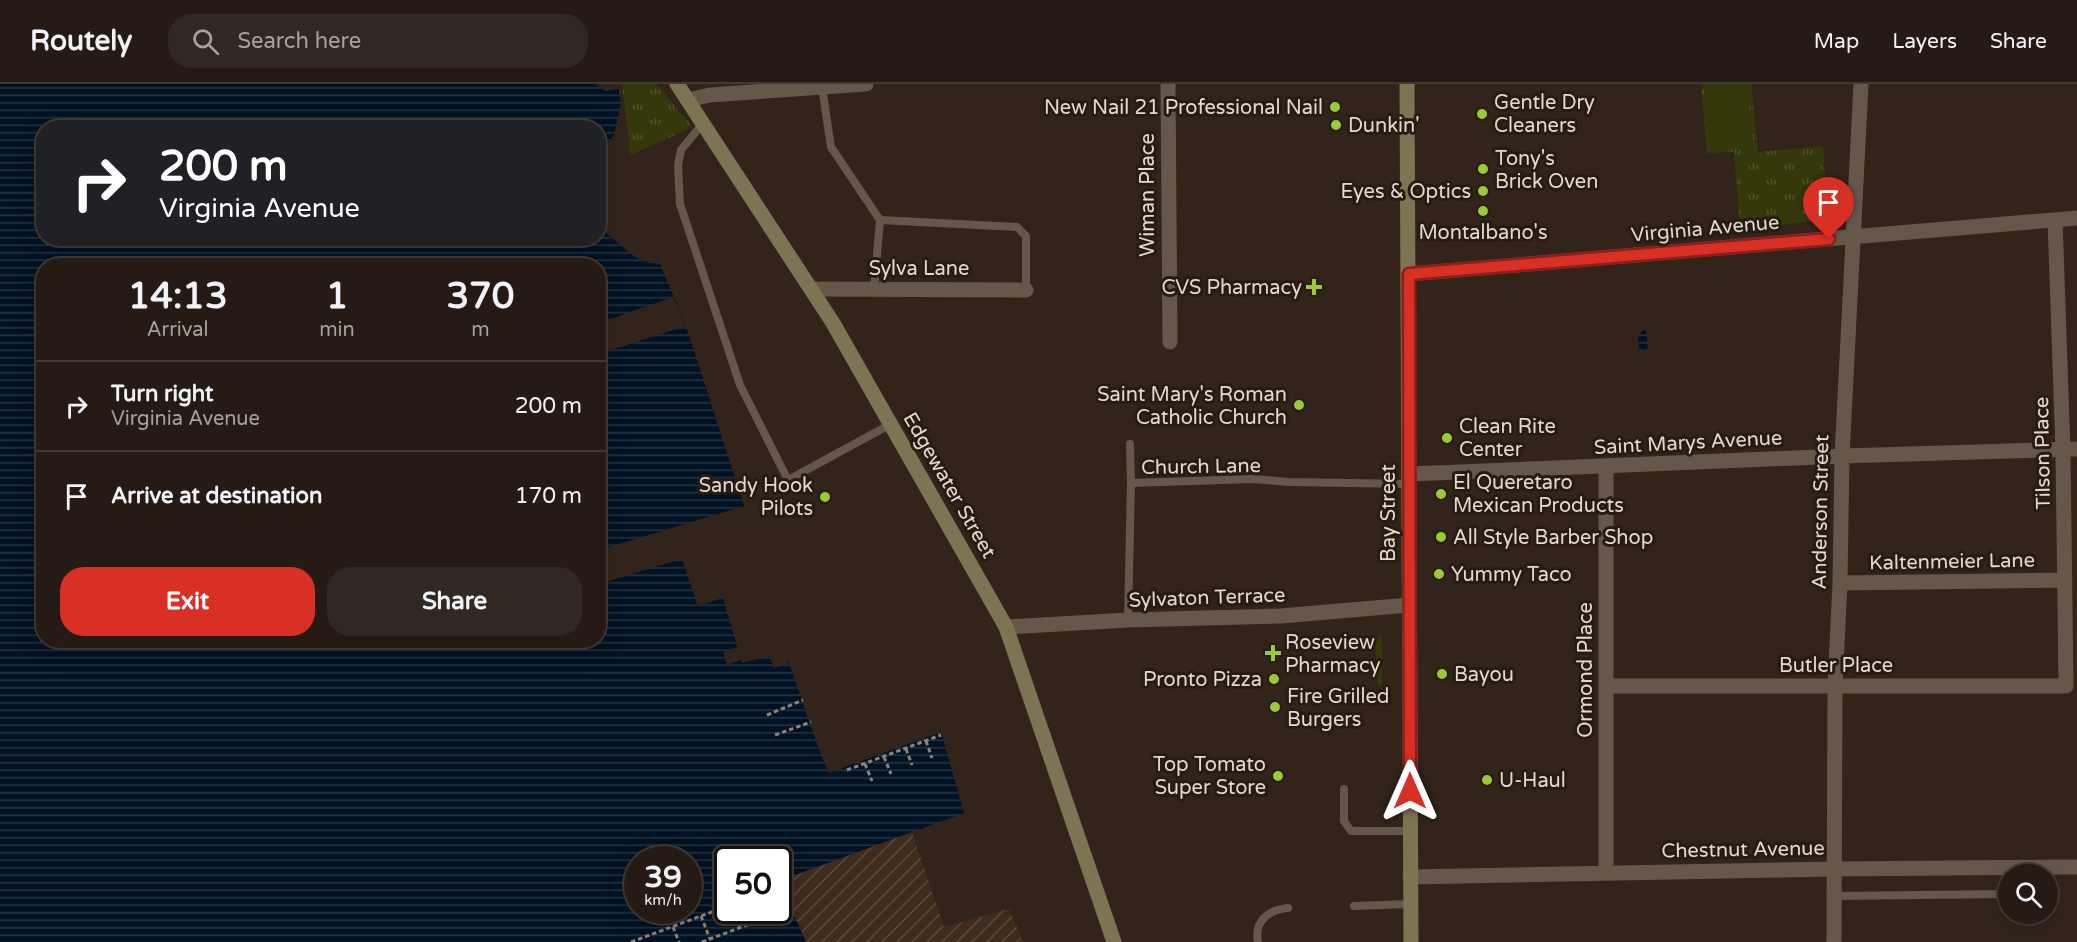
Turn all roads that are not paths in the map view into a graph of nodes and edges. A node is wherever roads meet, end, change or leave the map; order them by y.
1 (677, 84) edge
2 (866, 84) edge
3 (1168, 84) edge
4 (1407, 84) edge
5 (1861, 84) edge
6 (822, 87) junction
7 (688, 100) junction
8 (703, 123) junction
9 (2077, 219) edge
10 (880, 220) junction
11 (2055, 220) junction
12 (1853, 237) junction
13 (1409, 274) junction
14 (812, 289) junction
15 (874, 289) junction
16 (1026, 290) joint
17 (1170, 342) dead end
18 (891, 424) junction
19 (1130, 444) dead end
20 (2070, 450) edge
21 (1842, 456) junction
22 (1606, 467) junction
23 (1408, 479) junction
24 (1131, 483) junction
25 (2065, 580) junction
26 (1840, 583) junction
27 (1409, 605) junction
28 (1128, 620) junction
29 (1006, 627) junction
30 (1606, 686) junction
31 (1835, 686) junction
32 (2066, 686) joint
33 (1344, 789) dead end
34 (1410, 831) junction
35 (2077, 867) edge
36 (1834, 868) junction
37 (1606, 873) junction
38 (1410, 877) junction
39 (1998, 894) edge
40 (1834, 897) junction
41 (1410, 904) junction
42 (1354, 906) dead end
43 (1288, 908) dead end
44 (1114, 942) edge
45 (1258, 942) edge
46 (1411, 942) edge
47 (1834, 942) edge

1 - 7 street, Edgewater Street
2 - 6 street
3 - 17 street, Wiman Place
4 - 13 street, Bay Street
5 - 12 street, Anderson Street
6 - 7 street
6 - 10 lane
7 - 8 street, Edgewater Street
8 - 14 street, Edgewater Street
8 - 18 lane
9 - 11 street, Virginia Avenue
10 - 15 lane
10 - 16 lane
11 - 12 street, Virginia Avenue
11 - 20 street, Tilson Place
12 - 13 street, Virginia Avenue
12 - 21 street, Anderson Street
13 - 23 street, Bay Street
14 - 15 street, Sylva Lane
14 - 18 street, Edgewater Street
15 - 16 street, Sylva Lane
18 - 29 street, Edgewater Street
19 - 24 lane
20 - 21 street, Saint Marys Avenue
20 - 25 street, Tilson Place
21 - 22 street, Saint Marys Avenue
21 - 26 street, Anderson Street
22 - 23 street, Saint Marys Avenue
22 - 30 street, Ormond Place
23 - 24 lane, Church Lane
23 - 27 street, Bay Street
24 - 28 lane, Church Lane
25 - 26 street, Kaltenmeier Lane
25 - 32 street, Tilson Place
26 - 31 street, Anderson Street
27 - 28 street, Sylvaton Terrace
27 - 34 street, Bay Street
28 - 29 street, Sylvaton Terrace
29 - 44 street, Edgewater Street
30 - 31 street, Butler Place
30 - 37 street, Ormond Place
31 - 32 street, Butler Place
31 - 36 street, Anderson Street
33 - 34 lane
34 - 38 street, Bay Street
35 - 36 street, Chestnut Avenue
36 - 37 street, Chestnut Avenue
36 - 40 street, Anderson Street
37 - 38 street, Chestnut Avenue
38 - 41 street, Bay Street
39 - 40 lane
40 - 47 street, Anderson Street
41 - 42 lane
41 - 46 street, Bay Street
43 - 45 lane

